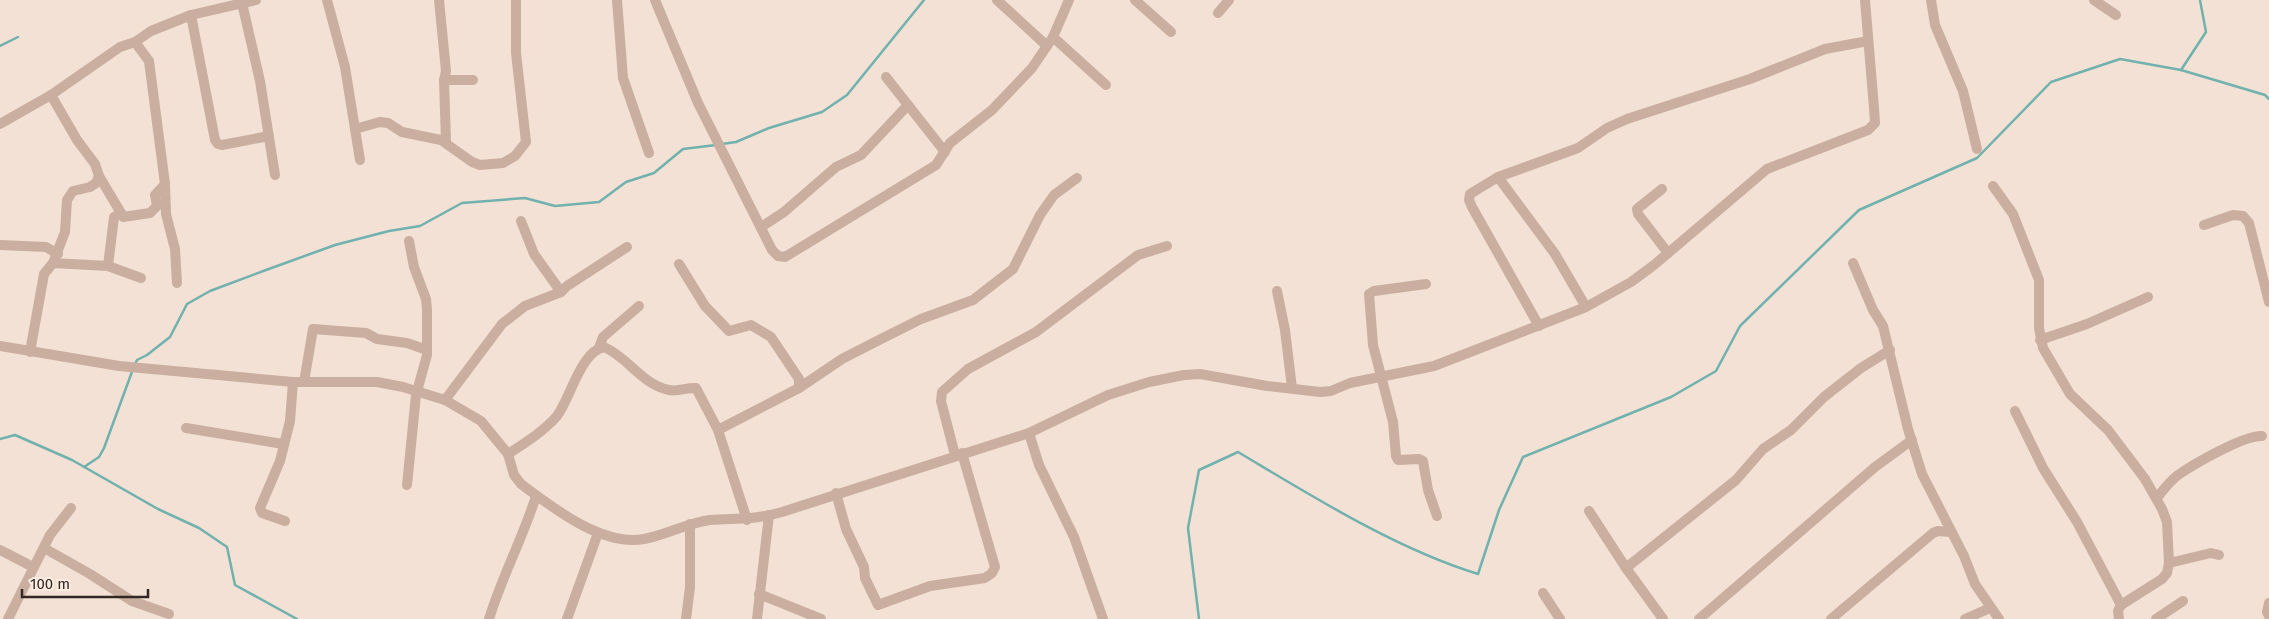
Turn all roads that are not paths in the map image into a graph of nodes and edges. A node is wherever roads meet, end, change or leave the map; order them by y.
1 (256, 0) edge
2 (327, 0) edge
3 (439, 0) edge
4 (516, 0) edge
5 (616, 0) edge
6 (655, 0) edge
7 (997, 0) edge
8 (1068, 0) edge
9 (1134, 0) edge
10 (1229, 0) edge
11 (1865, 0) edge
12 (1931, 0) edge
13 (2094, 0) edge
14 (242, 3) junction
15 (1218, 13) dead end
16 (191, 15) junction
17 (2116, 15) dead end
18 (1172, 32) dead end
19 (1053, 37) junction
20 (1868, 41) junction
21 (136, 42) junction
22 (1047, 46) junction
23 (886, 77) dead end
24 (444, 80) junction
25 (473, 80) dead end
26 (1106, 85) dead end
27 (51, 96) junction
28 (908, 105) junction
29 (0, 124) edge
30 (356, 129) junction
31 (269, 136) junction
32 (446, 142) junction
33 (1977, 149) dead end
34 (945, 152) junction
35 (649, 153) dead end
36 (360, 160) dead end
37 (275, 175) dead end
38 (99, 176) junction
39 (1498, 177) junction
40 (1076, 178) dead end
41 (165, 184) junction
42 (1993, 186) dead end
43 (1662, 189) dead end
44 (121, 213) junction
45 (521, 220) dead end
46 (2204, 225) dead end
47 (762, 227) junction
48 (409, 241) dead end
49 (0, 245) edge
50 (1168, 246) dead end
51 (627, 247) dead end
52 (1668, 253) junction
53 (55, 258) junction
54 (1854, 263) dead end
55 (680, 264) dead end
56 (108, 266) junction
57 (141, 278) dead end
58 (177, 283) dead end
59 (1426, 284) dead end
60 (1277, 291) dead end
61 (561, 292) junction
62 (2148, 297) dead end
63 (2269, 302) edge
64 (639, 306) dead end
65 (1586, 307) junction
66 (1540, 326) junction
67 (2040, 340) junction
68 (0, 346) edge
69 (599, 348) junction
70 (427, 350) junction
71 (1890, 350) junction
72 (30, 352) junction
73 (1382, 377) junction
74 (293, 382) junction
75 (304, 382) junction
76 (799, 388) junction
77 (1292, 388) junction
78 (418, 393) junction
79 (445, 400) junction
80 (2015, 411) dead end
81 (186, 428) dead end
82 (718, 430) junction
83 (1029, 433) junction
84 (2262, 436) dead end
85 (1912, 440) junction
86 (283, 444) junction
87 (508, 454) junction
88 (958, 454) junction
89 (407, 484) dead end
90 (836, 493) junction
91 (536, 496) junction
92 (2157, 498) junction
93 (71, 508) dead end
94 (1589, 510) dead end
95 (769, 515) junction
96 (1437, 516) dead end
97 (747, 520) junction
98 (285, 521) dead end
99 (690, 524) junction
100 (1950, 532) junction
101 (598, 534) junction
102 (44, 548) junction
103 (0, 550) edge
104 (2219, 555) dead end
105 (2170, 563) junction
106 (33, 567) junction
107 (1626, 568) junction
108 (1543, 593) dead end
109 (759, 594) junction
110 (2184, 601) dead end
111 (2269, 603) edge
112 (2121, 605) junction
113 (1990, 608) junction
114 (169, 614) dead end
115 (2269, 616) edge
116 (8, 619) edge
117 (489, 619) edge
118 (567, 619) edge
119 (686, 619) edge
120 (757, 619) edge
121 (821, 619) edge
122 (1103, 619) edge
123 (1560, 619) edge
124 (1663, 619) edge
125 (1699, 619) edge
126 (1831, 619) edge
127 (1965, 619) edge
128 (1999, 619) edge
129 (2119, 619) edge
130 (2156, 619) edge

1 - 14 street
2 - 30 street
3 - 24 street
4 - 32 street
5 - 35 street
6 - 47 street
7 - 22 street
8 - 19 street
9 - 18 street
10 - 15 street
11 - 20 street
12 - 33 street
13 - 17 street
14 - 16 street
14 - 31 street
16 - 21 street
16 - 31 street
19 - 22 street
19 - 26 street
20 - 39 street
20 - 52 street
21 - 27 street
21 - 41 street
22 - 34 street
23 - 28 street
24 - 25 street
24 - 32 street
27 - 29 street
27 - 38 street
28 - 34 street
28 - 47 street
30 - 32 street
30 - 36 street
31 - 37 street
34 - 47 street
38 - 44 street
38 - 53 street
39 - 65 street
39 - 66 street
40 - 76 street
41 - 44 street
41 - 58 street
42 - 67 street
43 - 52 street
44 - 56 street
45 - 61 street
46 - 63 street
48 - 70 street
49 - 53 street
50 - 88 street
51 - 61 street
52 - 65 street
53 - 56 street
53 - 72 street
54 - 71 street
55 - 76 street
56 - 57 street
59 - 73 street
60 - 77 street
61 - 79 street
62 - 67 street
64 - 69 street
65 - 66 street
66 - 73 street
67 - 92 street
68 - 72 street
69 - 82 street
69 - 87 street
70 - 75 street
70 - 78 street
71 - 85 street
71 - 107 street
72 - 74 street
73 - 77 street
73 - 96 street
74 - 75 street
74 - 86 street
75 - 78 street
76 - 82 street
77 - 83 street
78 - 79 street
78 - 89 street
79 - 87 street
80 - 112 street
81 - 86 street
82 - 97 street
83 - 88 street
83 - 122 street
84 - 92 street
85 - 100 street
85 - 125 street
86 - 98 street
87 - 91 street
88 - 90 street
88 - 90 street
90 - 95 street
91 - 101 street
91 - 117 street
92 - 105 street
93 - 102 street
94 - 107 street
95 - 97 street
95 - 109 street
97 - 99 street
99 - 101 street
99 - 119 street
100 - 113 street
100 - 126 street
101 - 118 street
102 - 106 street
102 - 114 street
103 - 106 street
104 - 105 street
105 - 112 street
106 - 116 street
107 - 124 street
108 - 123 street
109 - 120 street
109 - 121 street
110 - 130 street
111 - 115 street
112 - 129 street
113 - 127 street
113 - 128 street

